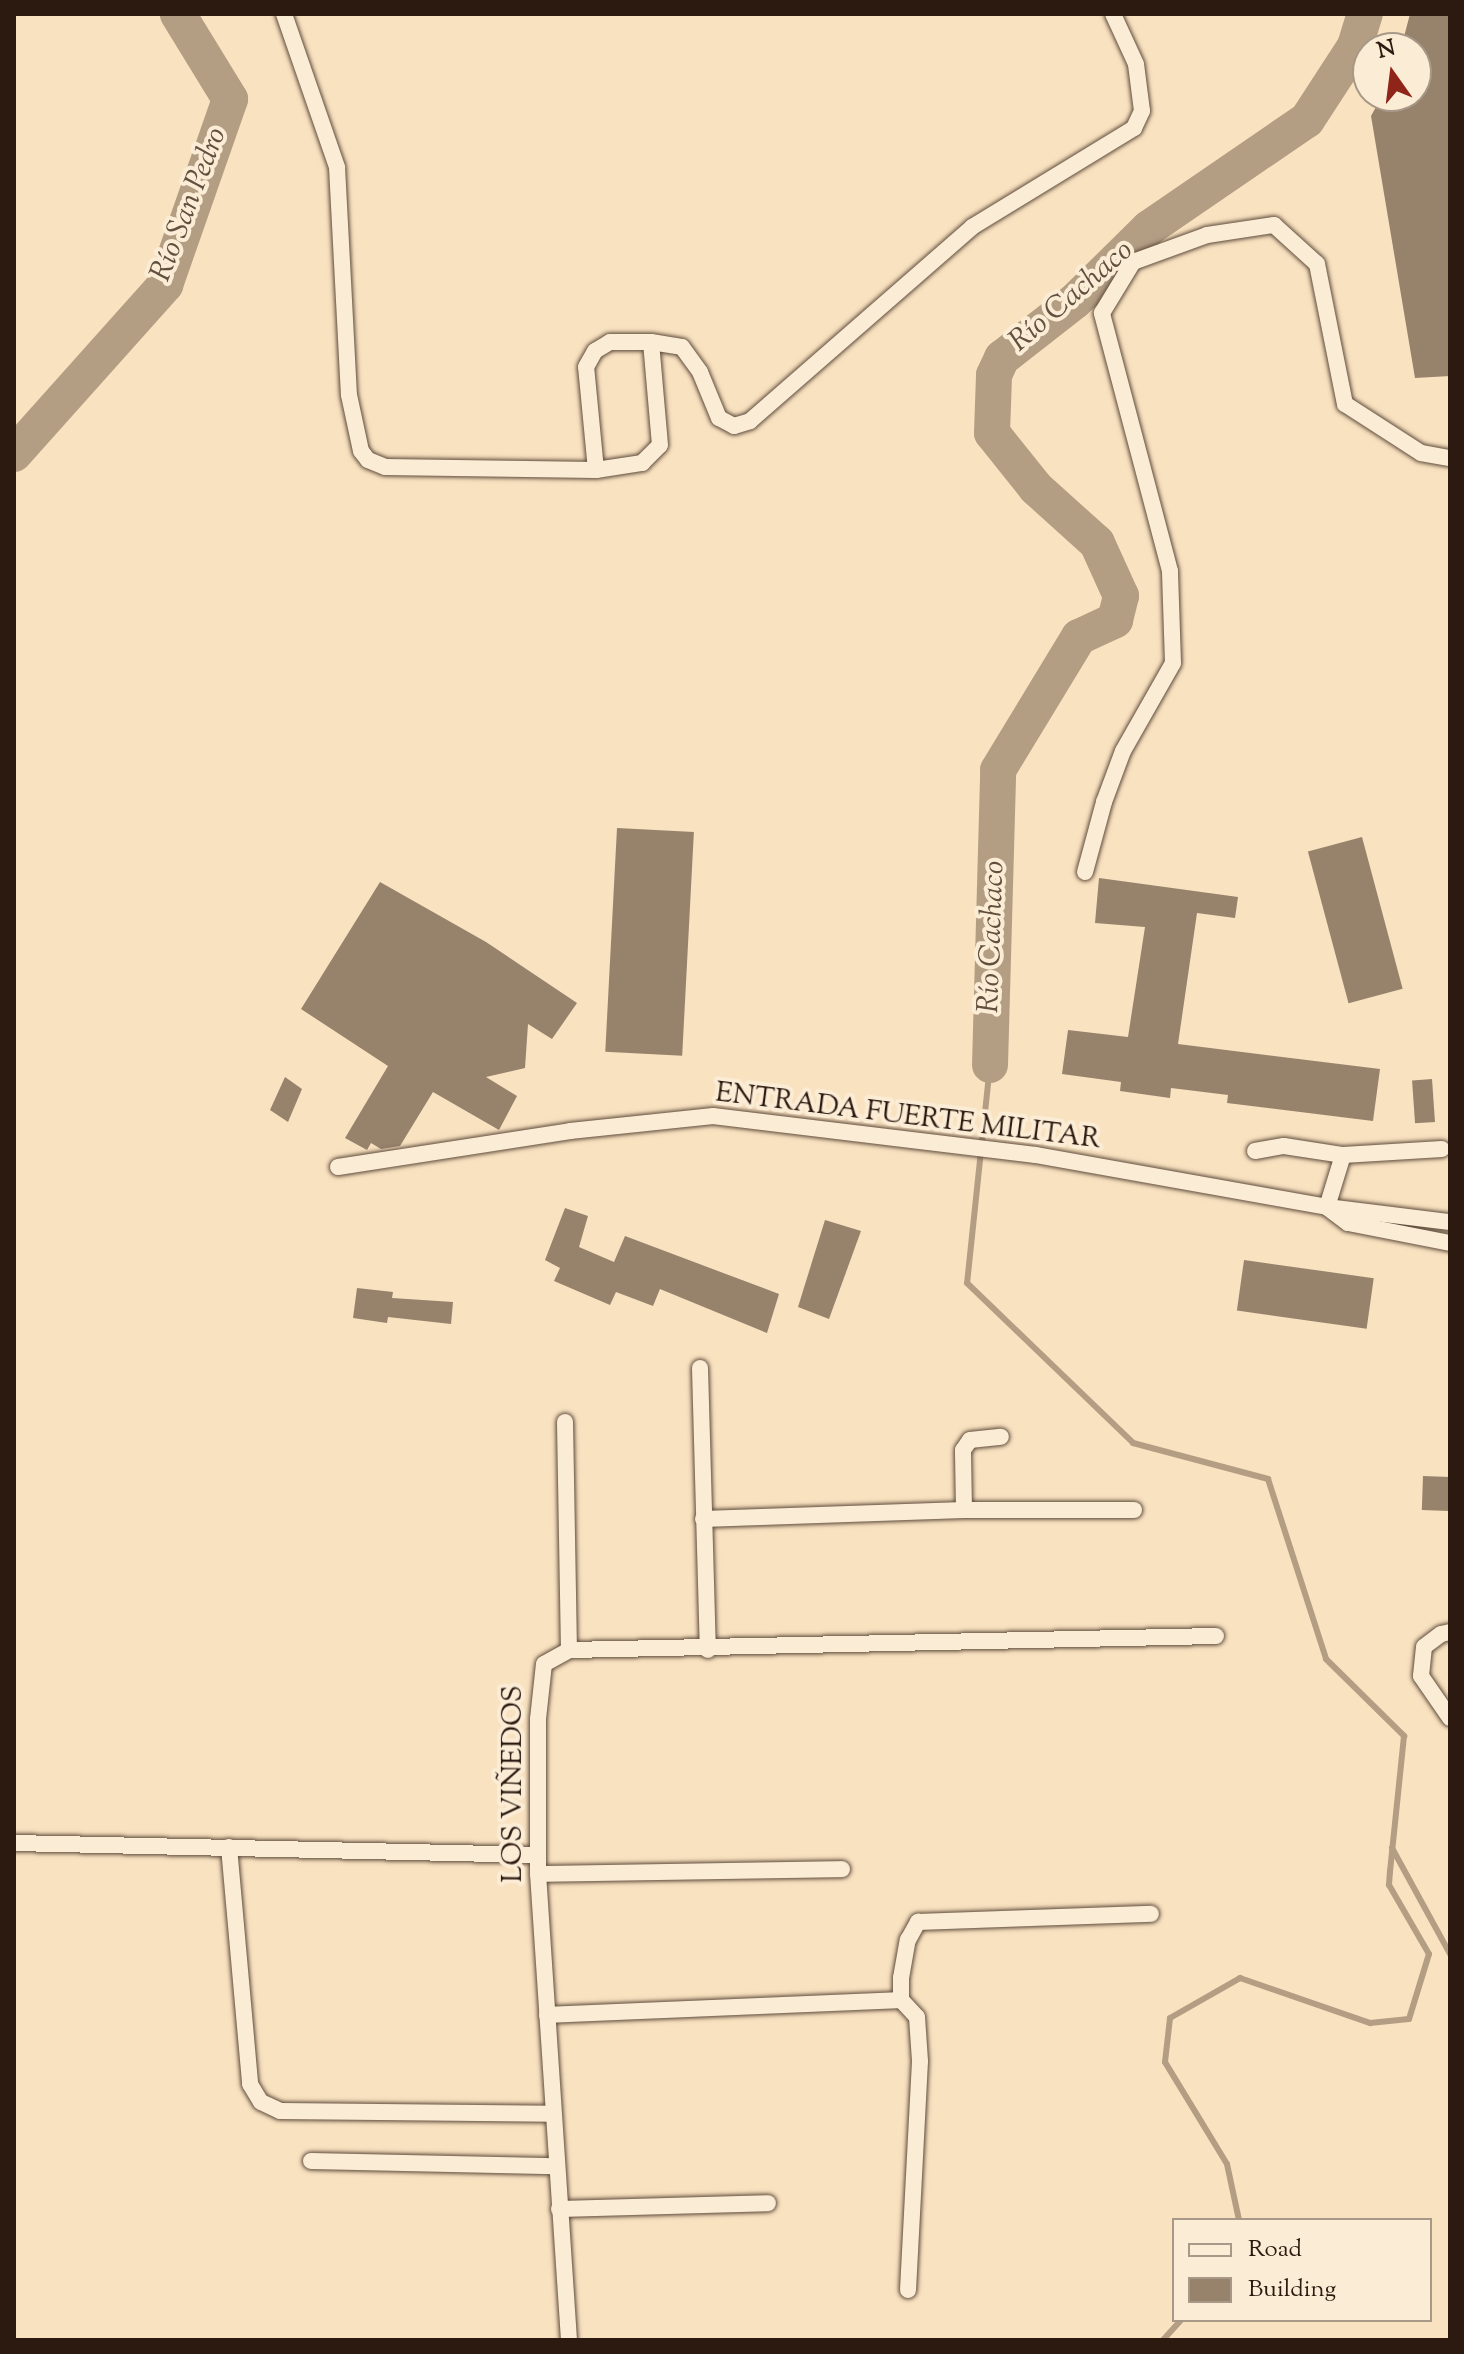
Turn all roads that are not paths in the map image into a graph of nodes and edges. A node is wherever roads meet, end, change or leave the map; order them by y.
1 (284, 14) edge
2 (1113, 14) edge
3 (651, 342) junction
4 (1450, 458) edge
5 (596, 470) junction
6 (1085, 872) dead end
7 (1442, 1149) dead end
8 (1255, 1151) dead end
9 (1343, 1155) junction
10 (338, 1167) dead end
11 (1327, 1207) junction
12 (1450, 1222) edge
13 (1450, 1243) edge
14 (700, 1368) dead end
15 (565, 1422) dead end
16 (1001, 1437) dead end
17 (964, 1510) junction
18 (1134, 1510) dead end
19 (703, 1519) junction
20 (1450, 1632) edge
21 (1216, 1636) dead end
22 (569, 1650) junction
23 (708, 1650) junction
24 (1450, 1718) edge
25 (14, 1843) edge
26 (229, 1847) junction
27 (537, 1855) junction
28 (842, 1869) dead end
29 (538, 1874) junction
30 (1151, 1914) dead end
31 (901, 2000) junction
32 (547, 2015) junction
33 (553, 2114) junction
34 (311, 2161) dead end
35 (556, 2166) junction
36 (768, 2203) dead end
37 (559, 2209) junction
38 (908, 2290) dead end
39 (569, 2340) edge

1 - 5 street
2 - 3 street
3 - 5 street
3 - 5 street
4 - 6 street
7 - 9 street
8 - 9 street
9 - 11 street
10 - 11 street, ENTRADA FUERTE MILITAR
11 - 12 street, ENTRADA FUERTE MILITAR
11 - 13 street, ENTRADA FUERTE MILITAR
14 - 19 street
15 - 22 street
16 - 17 street
17 - 18 street
17 - 19 street
19 - 23 street
20 - 24 street
21 - 23 street
22 - 23 street
22 - 27 street, LOS VIÑEDOS
25 - 26 street
26 - 27 street
26 - 33 street
27 - 29 street, LOS VIÑEDOS
28 - 29 street
29 - 32 street, LOS VIÑEDOS
30 - 31 street
31 - 32 street
31 - 38 street
32 - 33 street, LOS VIÑEDOS
33 - 35 street, LOS VIÑEDOS
34 - 35 street
35 - 37 street, LOS VIÑEDOS
36 - 37 street
37 - 39 street, LOS VIÑEDOS

